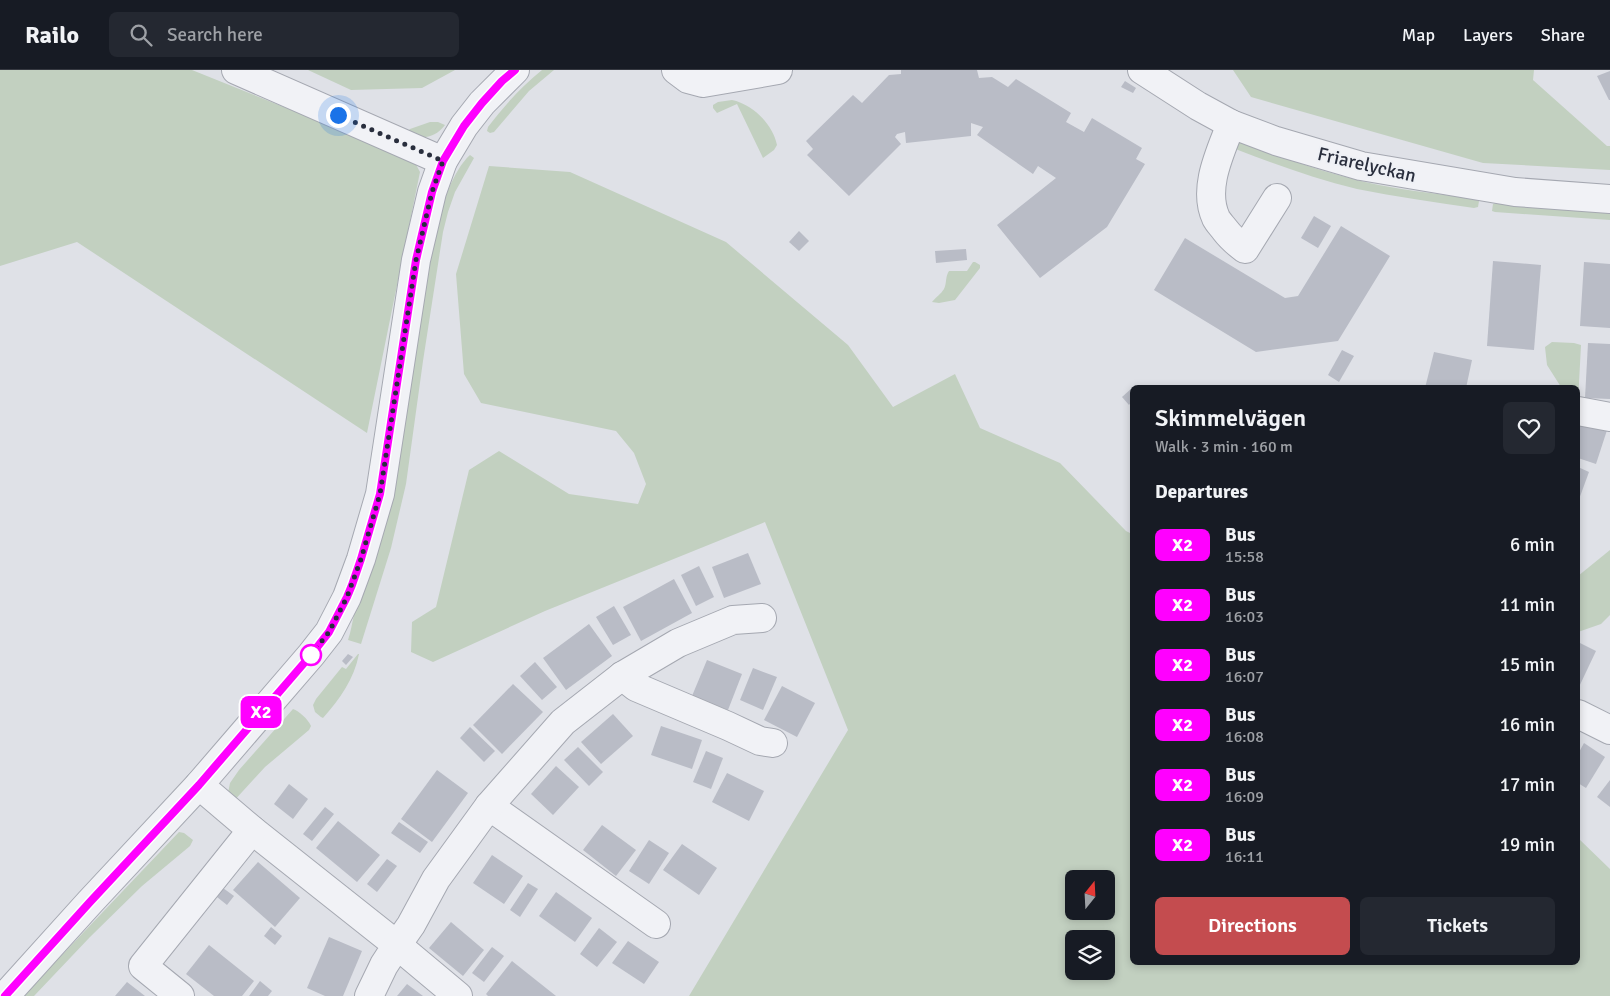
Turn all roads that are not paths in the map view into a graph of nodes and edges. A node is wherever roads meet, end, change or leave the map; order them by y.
1 (236, 70) edge
2 (515, 70) edge
3 (676, 70) edge
4 (778, 70) edge
5 (1142, 70) edge
6 (1231, 124) junction
7 (443, 161) junction
8 (1277, 198) dead end
9 (1610, 199) edge
10 (1580, 411) edge
11 (1610, 417) edge
12 (762, 618) dead end
13 (622, 676) junction
14 (1580, 715) edge
15 (1610, 730) edge
16 (773, 744) dead end
17 (199, 785) junction
18 (489, 806) junction
19 (252, 830) junction
20 (656, 924) dead end
21 (397, 945) junction
22 (5, 996) edge
23 (180, 996) edge
24 (369, 996) edge
25 (458, 996) edge

1 - 7 street
2 - 7 street
3 - 4 street
5 - 6 street, Friarelyckan
6 - 8 street
6 - 9 street, Friarelyckan
7 - 17 street
10 - 11 street
12 - 13 street
13 - 16 street
13 - 18 street
14 - 15 street
17 - 19 street
17 - 22 street
18 - 20 street
18 - 21 street
19 - 21 street
19 - 23 street
21 - 24 street
21 - 25 street

